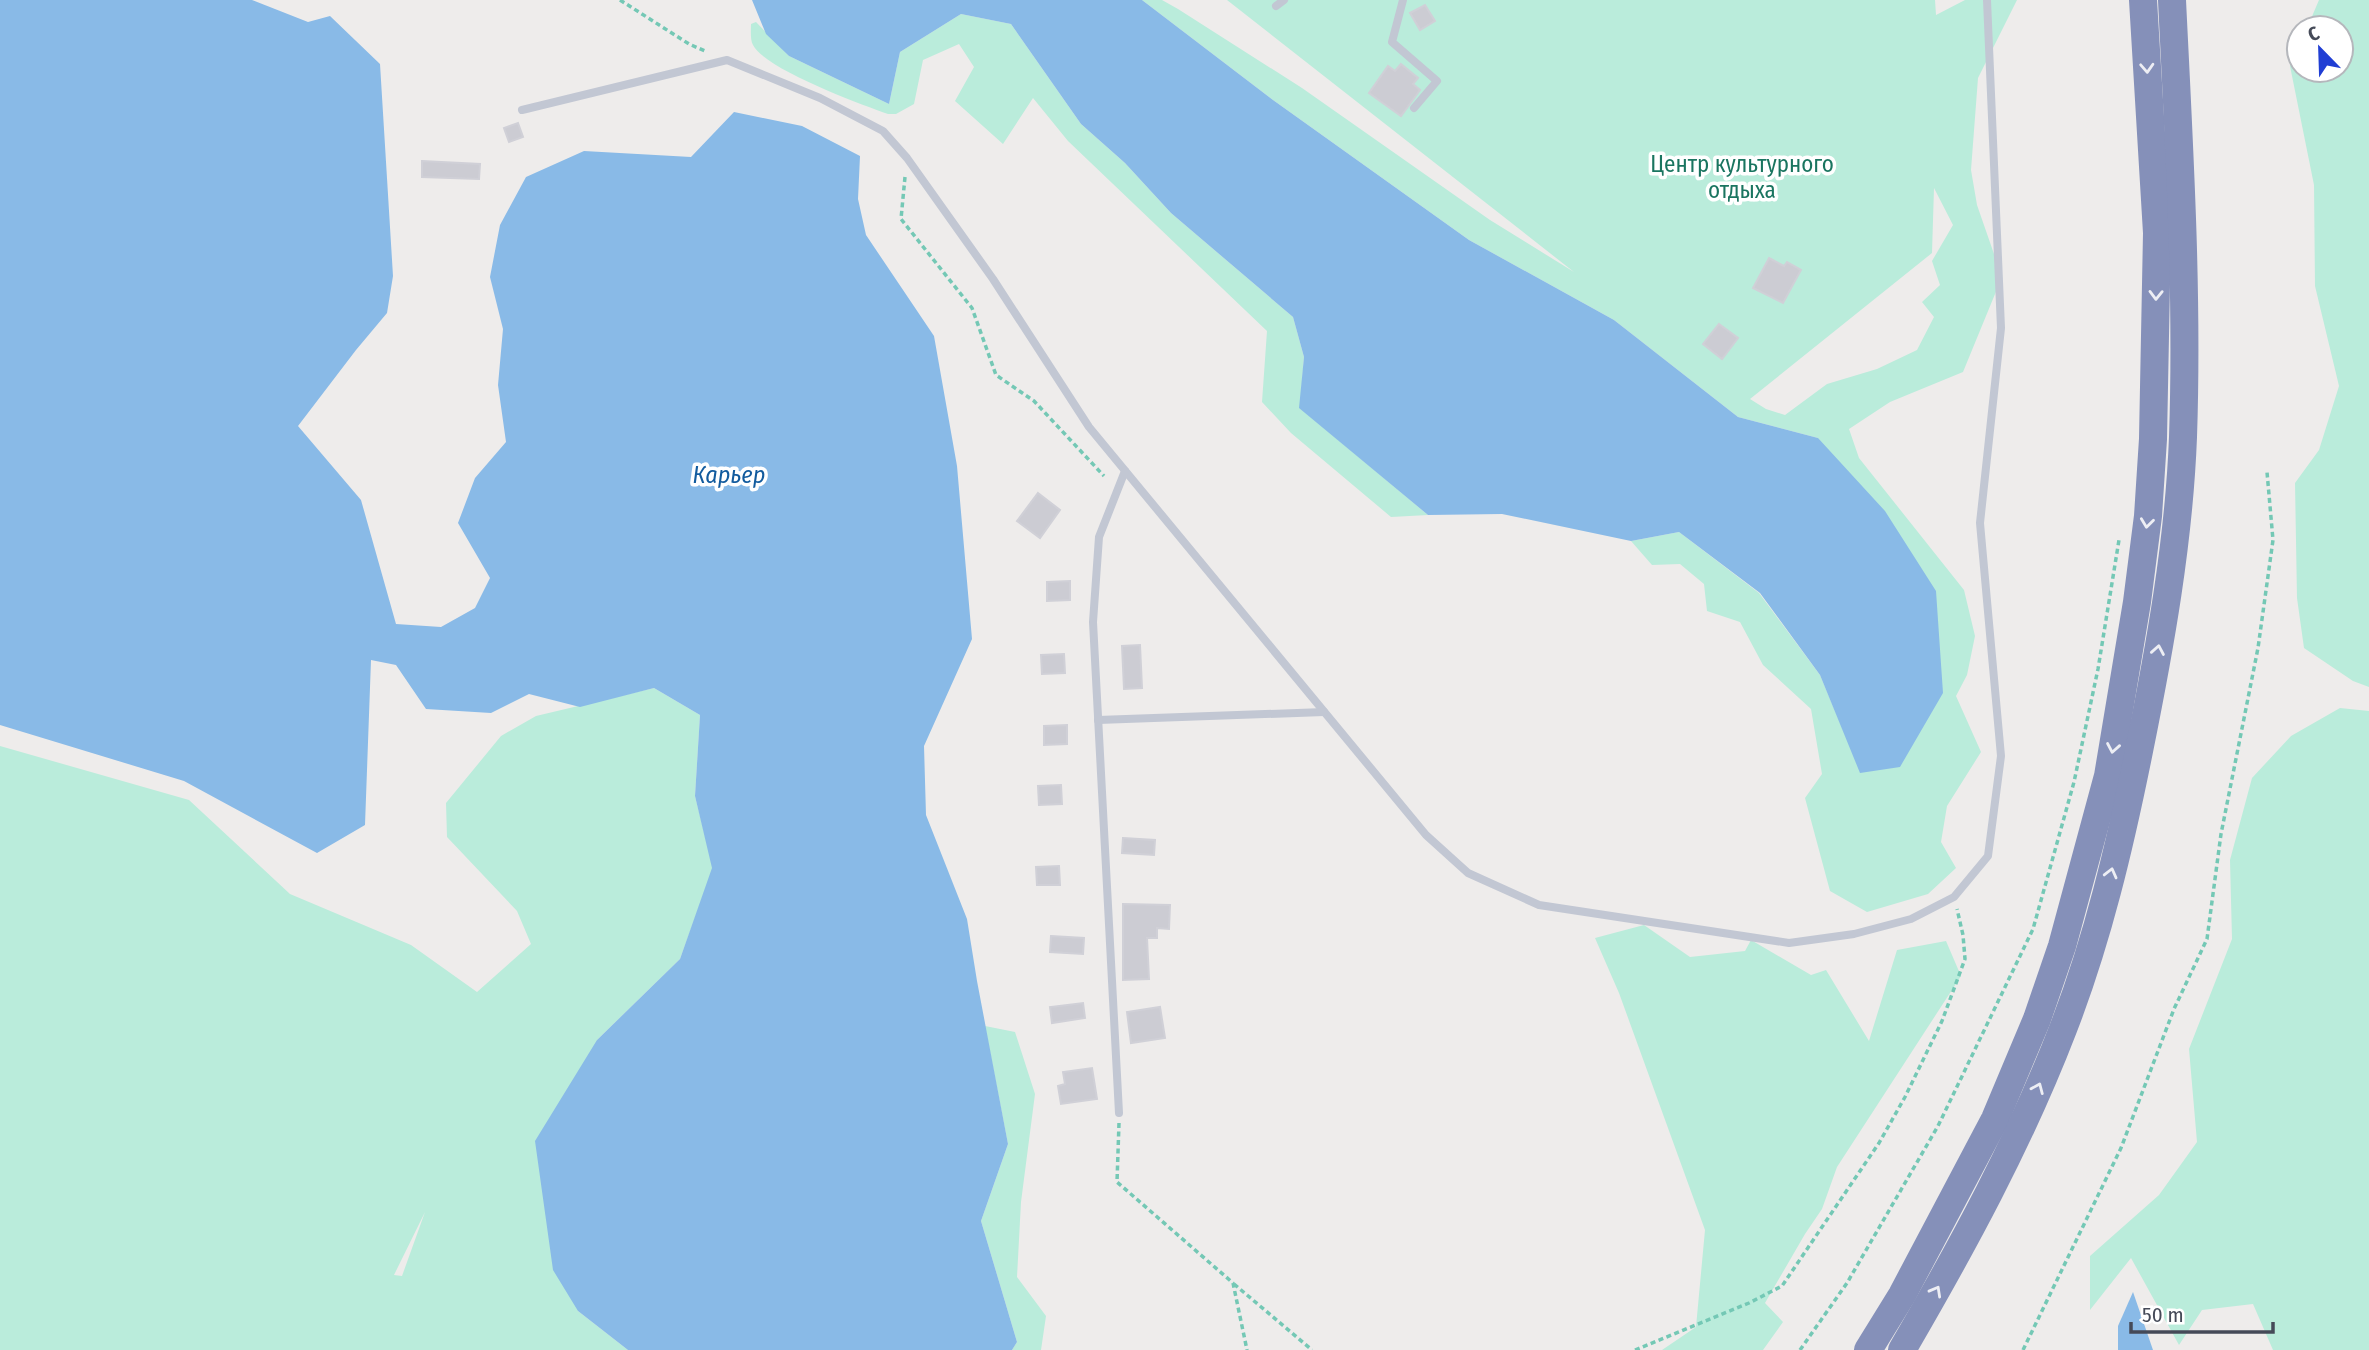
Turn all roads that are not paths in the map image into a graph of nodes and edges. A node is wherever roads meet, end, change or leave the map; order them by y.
1 (1284, 0) edge
2 (1403, 0) edge
3 (1987, 0) edge
4 (2143, 0) edge
5 (2172, 0) edge
6 (1276, 6) dead end
7 (1414, 108) dead end
8 (522, 110) dead end
9 (1125, 471) junction
10 (1324, 712) junction
11 (1098, 720) junction
12 (1119, 1113) road end
13 (1868, 1350) edge
14 (1902, 1350) edge

1 - 6 lane
2 - 7 lane
3 - 10 lane
4 -> 13 highway
14 -> 5 highway
8 - 9 lane
9 - 10 lane
9 - 11 lane
10 - 11 lane
11 - 12 lane

